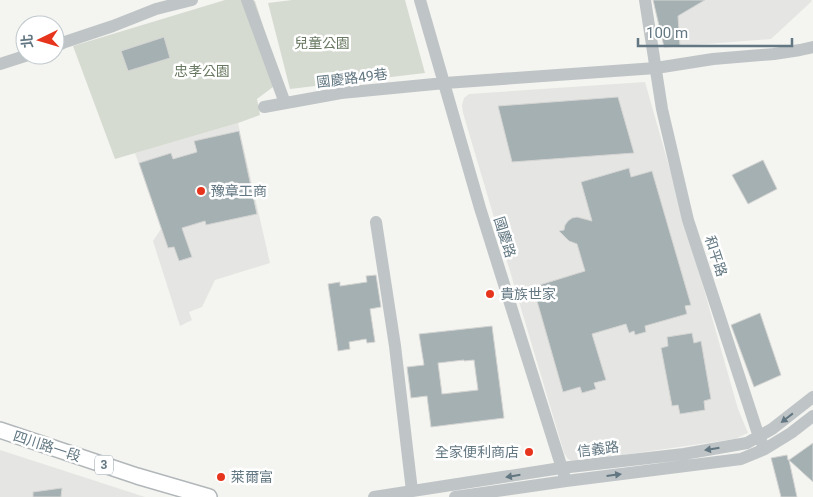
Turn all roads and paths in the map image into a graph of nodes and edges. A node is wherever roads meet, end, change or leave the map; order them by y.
1 (192, 0) edge
2 (247, 0) edge
3 (420, 0) edge
4 (645, 0) edge
5 (65, 42) edge
6 (813, 47) edge
7 (15, 59) edge
8 (0, 64) edge
9 (656, 68) junction
10 (445, 83) junction
11 (285, 103) junction
12 (264, 107) dead end
13 (376, 222) dead end
14 (813, 397) edge
15 (813, 416) edge
16 (0, 430) edge
17 (759, 437) junction
18 (765, 449) junction
19 (561, 468) junction
20 (566, 481) junction
21 (412, 491) junction
22 (391, 495) edge
23 (209, 497) edge
24 (374, 497) edge
25 (455, 497) edge

1 - 5 street
2 - 11 street
3 - 10 street, 國慶路
4 - 9 street, 和平路
6 - 9 street
7 - 8 street
9 - 10 street
9 - 17 street, 和平路
10 - 11 street, 國慶路49巷
10 - 19 street, 國慶路
11 - 12 street, 國慶路49巷
13 - 21 street
14 -> 17 street, 信義路
15 - 18 street, 信義路
16 - 23 main road, 四川路一段 / 3
17 - 18 street, 和平路
17 -> 19 street, 信義路
20 -> 18 street, 信義路
19 - 20 street, 國慶路
19 -> 21 street, 信義路
20 - 25 street, 信義路
21 - 22 street, 信義路
22 - 24 street, 信義路

